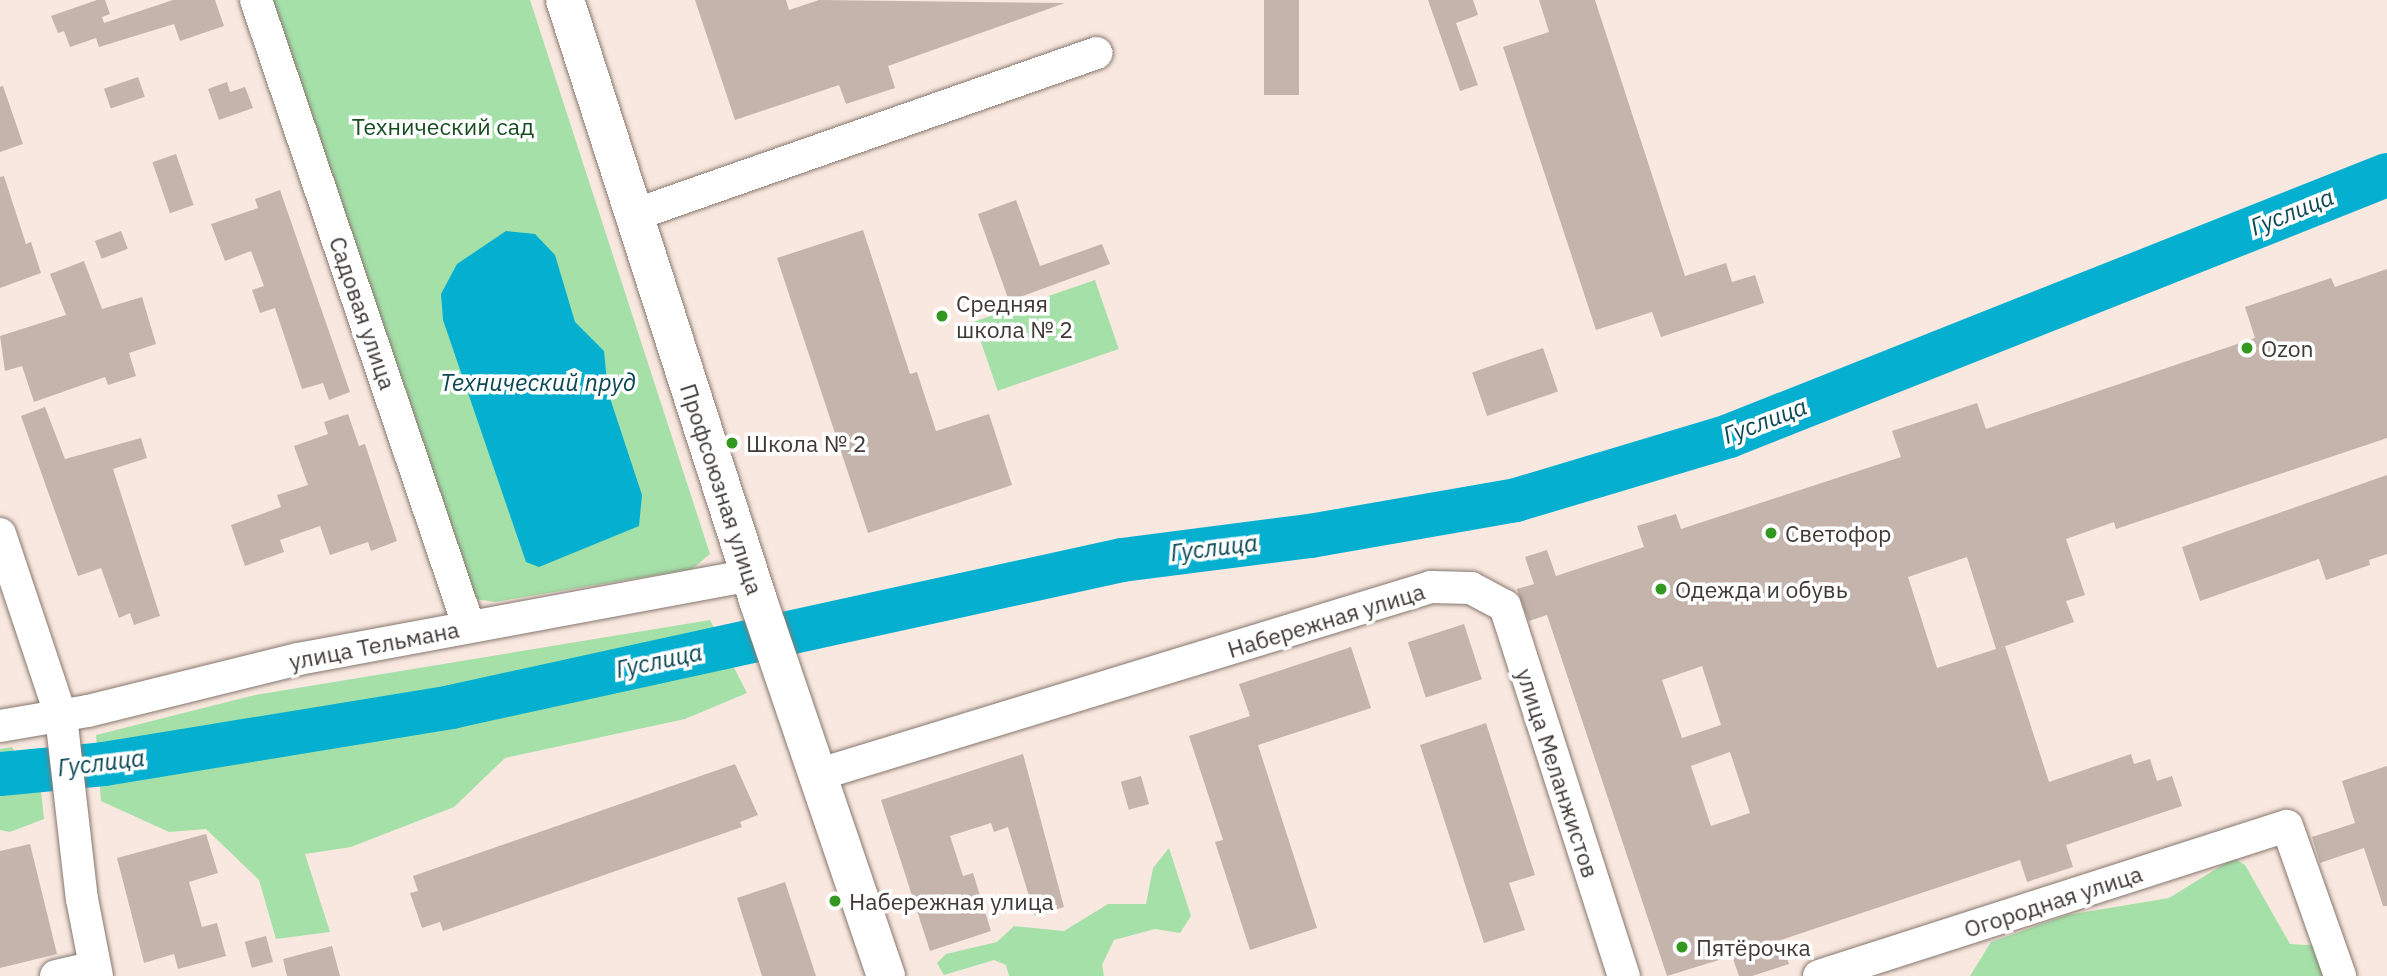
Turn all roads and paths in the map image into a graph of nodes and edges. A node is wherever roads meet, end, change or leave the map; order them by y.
1 (256, 0) edge
2 (565, 0) edge
3 (1096, 53) dead end
4 (634, 215) junction
5 (0, 534) edge
6 (750, 575) junction
7 (1471, 588) joint
8 (469, 627) junction
9 (0, 726) edge
10 (62, 731) junction
11 (820, 774) junction
12 (96, 971) edge
13 (56, 976) edge
14 (886, 976) edge
15 (1624, 976) edge
16 (1819, 976) edge
17 (2340, 976) edge

1 - 8 street, Садовая улица
2 - 4 main road, Профсоюзная улица
3 - 4 street
4 - 6 main road, Профсоюзная улица
5 - 10 street
6 - 8 street, улица Тельмана
6 - 11 main road, Профсоюзная улица
7 - 11 street, Набережная улица
7 - 15 street, улица Меланжистов
8 - 10 street, улица Тельмана
9 - 10 street, улица Тельмана
10 - 12 street
11 - 14 main road, Профсоюзная улица
12 - 13 street
16 - 17 street, Огородная улица

